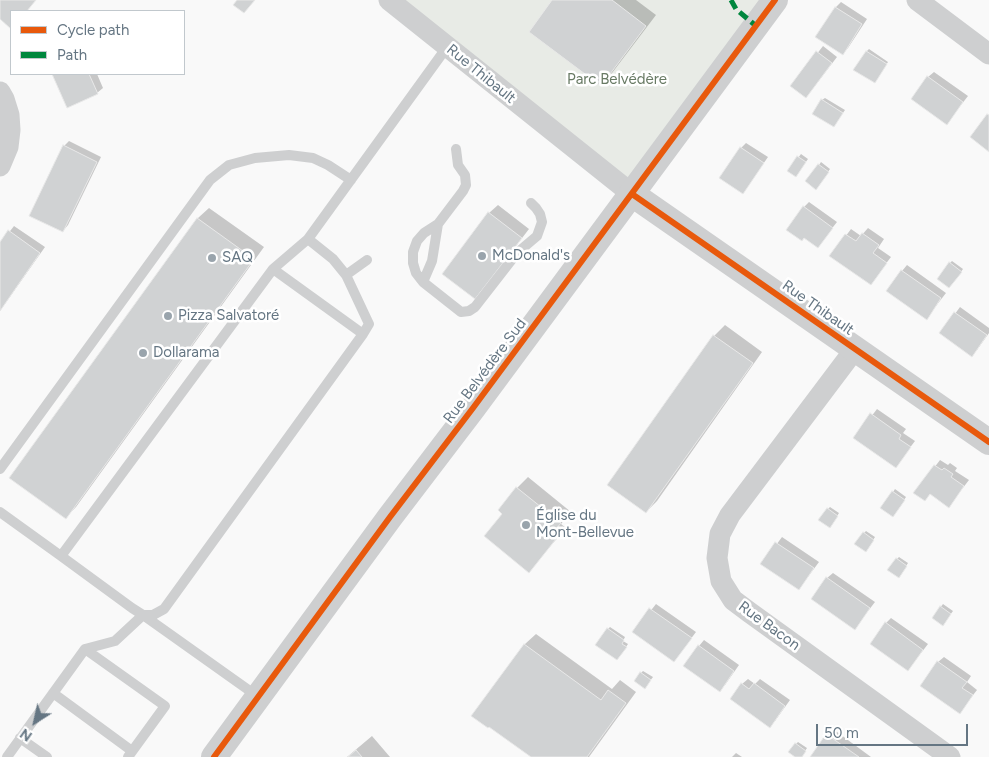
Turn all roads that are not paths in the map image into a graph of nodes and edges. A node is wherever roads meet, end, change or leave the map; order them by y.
1 (389, 0) edge
2 (775, 0) edge
3 (916, 0) edge
4 (448, 47) junction
5 (989, 54) edge
6 (0, 92) edge
7 (456, 149) dead end
8 (4, 156) edge
9 (351, 180) junction
10 (632, 194) junction
11 (531, 203) dead end
12 (438, 224) junction
13 (308, 239) junction
14 (367, 260) dead end
15 (273, 269) junction
16 (346, 275) junction
17 (422, 282) junction
18 (363, 334) junction
19 (855, 348) junction
20 (989, 442) edge
21 (0, 469) edge
22 (0, 512) edge
23 (61, 556) junction
24 (143, 614) junction
25 (85, 649) junction
26 (53, 693) junction
27 (258, 697) junction
28 (20, 738) junction
29 (130, 754) edge
30 (945, 756) edge
31 (7, 757) edge
32 (46, 757) edge
33 (214, 757) edge

1 - 4 street, Rue Thibault
2 - 10 street, Rue Belvédère Sud
3 - 5 street
4 - 9 lane
4 - 10 street, Rue Thibault
6 - 8 street
7 - 12 lane
9 - 13 lane
9 - 21 lane
10 - 19 street, Rue Thibault
10 - 27 street, Rue Belvédère Sud
11 - 17 lane
12 - 17 lane
12 - 17 lane
13 - 15 lane
13 - 16 lane
14 - 16 lane
15 - 18 lane
15 - 23 lane
16 - 18 lane
18 - 24 lane
19 - 20 street, Rue Thibault
19 - 30 street, Rue Bacon
22 - 23 lane
23 - 24 lane
24 - 25 lane
24 - 27 lane
25 - 26 lane
25 - 29 lane
26 - 28 lane
26 - 29 lane
27 - 33 street, Rue Belvédère Sud
28 - 31 lane
28 - 32 lane

